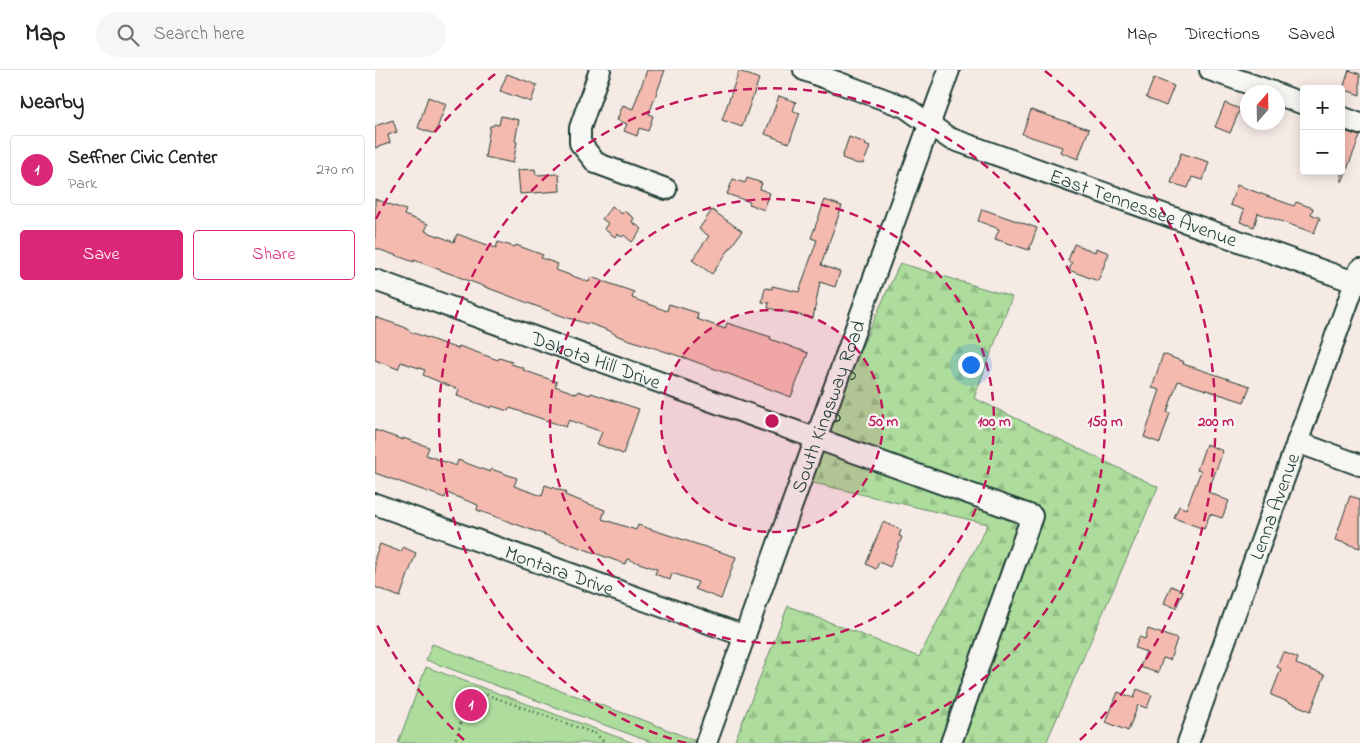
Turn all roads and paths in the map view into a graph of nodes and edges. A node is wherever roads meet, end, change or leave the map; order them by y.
1 (600, 70) edge
2 (804, 70) edge
3 (949, 70) edge
4 (1211, 70) edge
5 (1253, 85) edge
6 (1285, 97) edge
7 (1300, 103) edge
8 (1345, 118) edge
9 (929, 124) junction
10 (1360, 124) edge
11 (666, 189) dead end
12 (1358, 278) edge
13 (375, 280) edge
14 (816, 439) junction
15 (1297, 442) junction
16 (1360, 465) edge
17 (375, 504) edge
18 (745, 636) junction
19 (454, 743) edge
20 (605, 743) edge
21 (706, 743) edge
22 (951, 743) edge
23 (1188, 743) edge

1 - 11 street
2 - 9 street, East Tennessee Avenue
3 - 9 street, South Kingsway Road
4 - 5 street
6 - 7 street
8 - 10 street
9 - 12 street, East Tennessee Avenue
9 - 14 street, South Kingsway Road
12 - 15 street, Lenna Avenue
13 - 14 street, Dakota Hill Drive
14 - 18 street, South Kingsway Road
14 - 22 street, Dakota Hill Drive
15 - 16 street
15 - 23 street, Lenna Avenue
17 - 18 street, Montara Drive
18 - 21 street, South Kingsway Road
19 - 20 path

